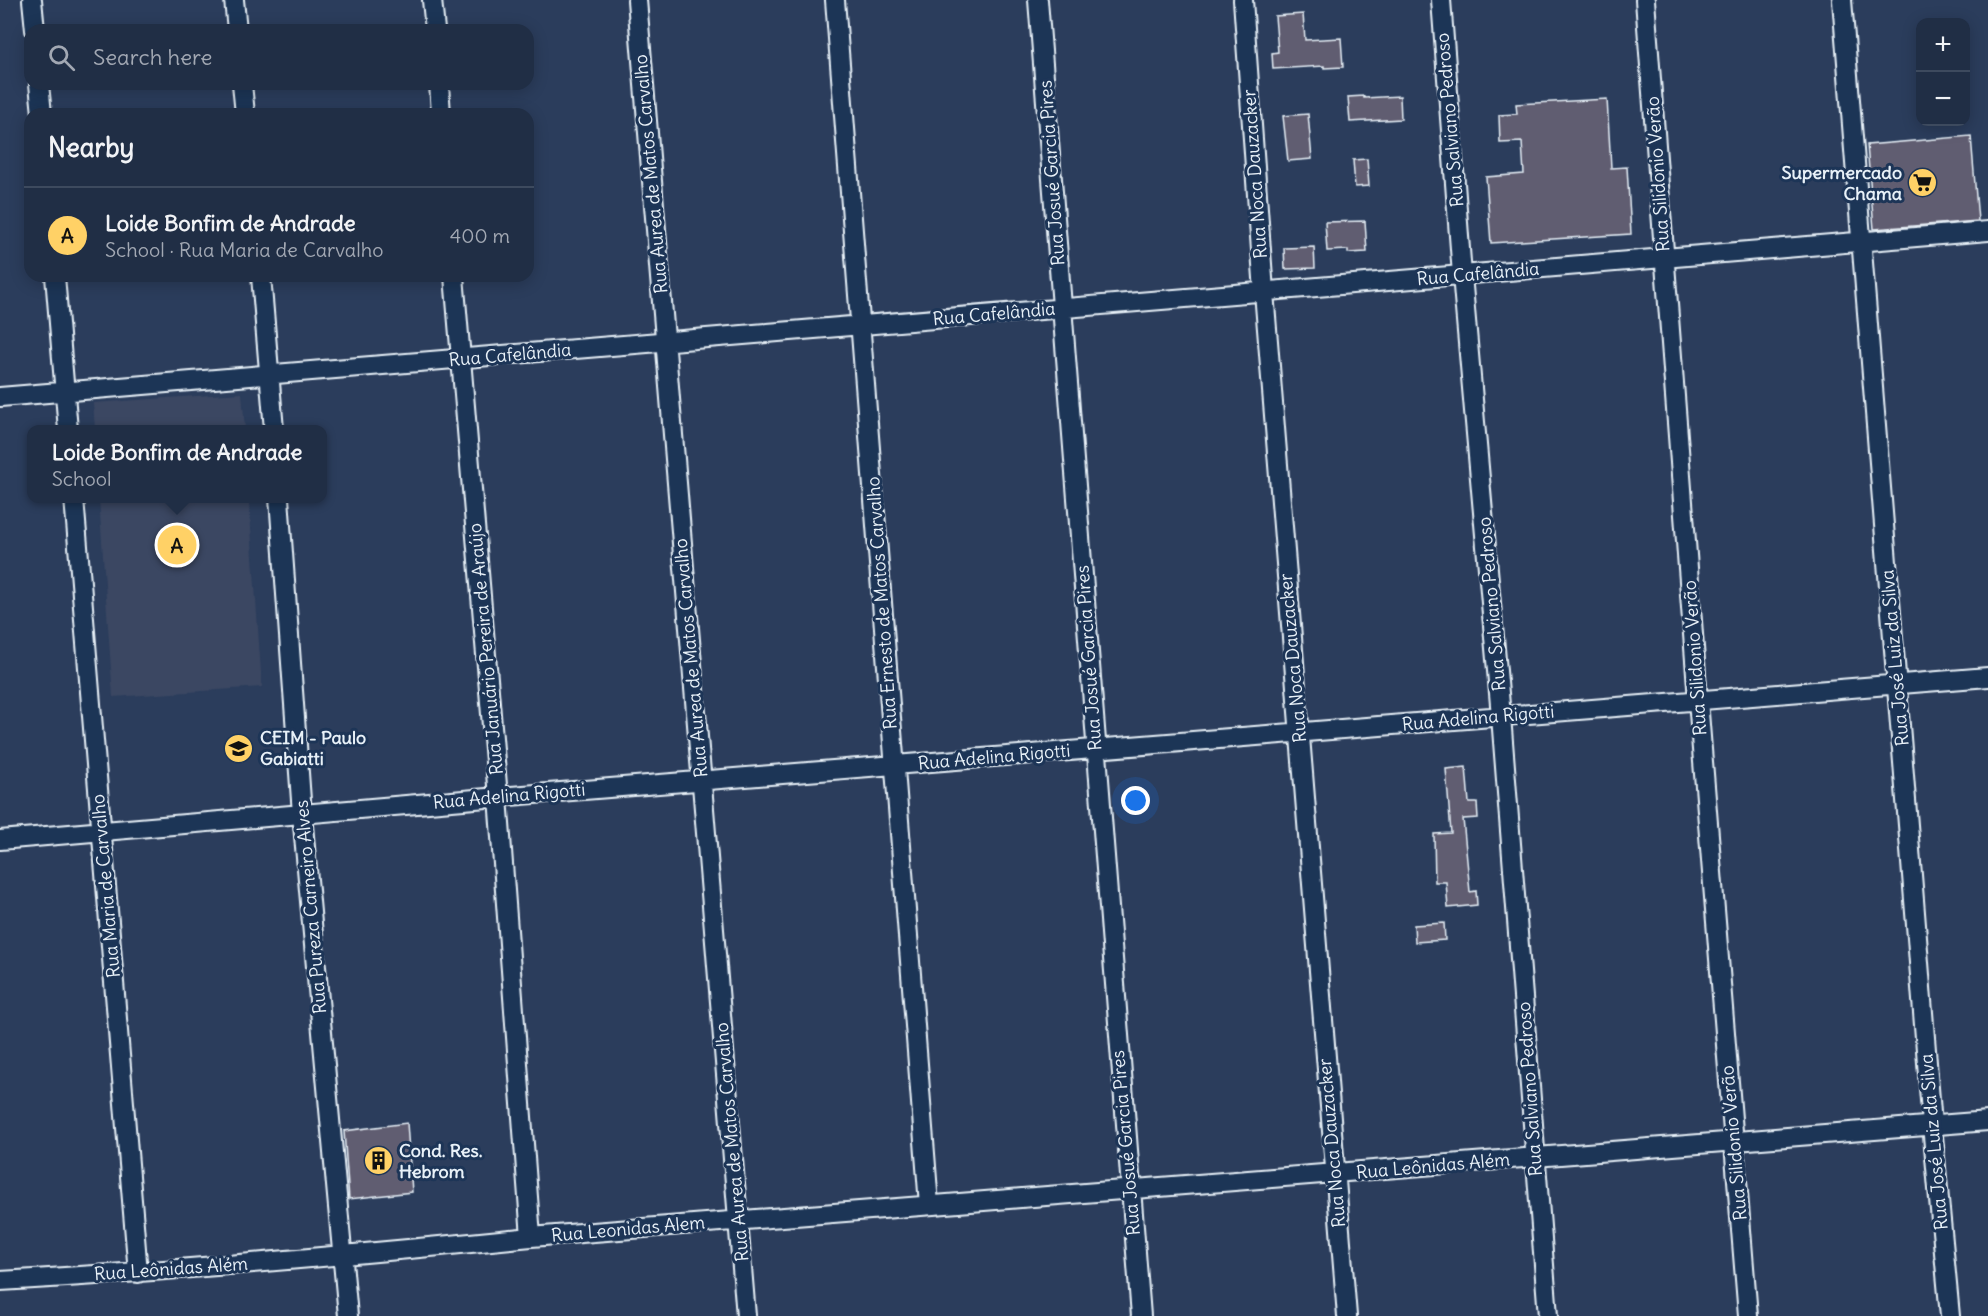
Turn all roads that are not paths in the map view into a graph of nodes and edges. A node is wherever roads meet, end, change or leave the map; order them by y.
1 (32, 0) edge
2 (234, 0) edge
3 (432, 0) edge
4 (637, 0) edge
5 (835, 0) edge
6 (1038, 0) edge
7 (1243, 0) edge
8 (1441, 0) edge
9 (1645, 0) edge
10 (1842, 0) edge
11 (34, 24) edge
12 (236, 24) edge
13 (434, 24) edge
14 (40, 90) edge
15 (243, 90) edge
16 (439, 90) edge
17 (41, 108) edge
18 (244, 108) edge
19 (441, 108) edge
20 (1988, 231) edge
21 (1862, 242) junction
22 (1664, 259) junction
23 (1462, 275) junction
24 (56, 282) edge
25 (262, 282) edge
26 (455, 282) edge
27 (1264, 292) junction
28 (1062, 309) junction
29 (860, 326) junction
30 (665, 342) junction
31 (461, 359) junction
32 (270, 375) junction
33 (65, 392) junction
34 (0, 398) edge
35 (68, 425) edge
36 (274, 425) edge
37 (74, 503) edge
38 (279, 503) edge
39 (1988, 676) edge
40 (1897, 684) junction
41 (1698, 700) junction
42 (1502, 716) junction
43 (1299, 732) junction
44 (1095, 749) junction
45 (894, 765) junction
46 (702, 780) junction
47 (498, 797) junction
48 (302, 814) junction
49 (101, 832) junction
50 (0, 840) edge
51 (1988, 1121) edge
52 (1932, 1125) junction
53 (1733, 1141) junction
54 (1535, 1157) junction
55 (1335, 1174) junction
56 (1130, 1190) junction
57 (929, 1205) junction
58 (738, 1220) junction
59 (531, 1237) junction
60 (342, 1256) junction
61 (138, 1273) junction
62 (0, 1281) edge
63 (348, 1316) edge
64 (746, 1316) edge
65 (1141, 1316) edge
66 (1347, 1316) edge
67 (1548, 1316) edge
68 (1748, 1316) edge
69 (1950, 1316) edge

1 - 11 street
2 - 12 street
3 - 13 street
4 - 30 street, Rua Aurea de Matos Carvalho
5 - 29 street, Rua Ernesto de Matos Carvalho
6 - 28 street, Rua Josué Garcia Pires
7 - 27 street, Rua Noca Dauzacker
8 - 23 street, Rua Salviano Pedroso
9 - 22 street, Rua Silidonio Verão
10 - 21 street, Rua José Luiz da Silva
14 - 17 street
15 - 18 street
16 - 19 street
20 - 21 street, Rua Cafelândia
21 - 22 street, Rua Cafelândia
21 - 40 street, Rua José Luiz da Silva
22 - 23 street, Rua Cafelândia
22 - 41 street, Rua Silidonio Verão
23 - 27 street, Rua Cafelândia
23 - 42 street, Rua Salviano Pedroso
24 - 33 street
25 - 32 street
26 - 31 street, Rua Januário Pereira de Araújo
27 - 28 street, Rua Cafelândia
27 - 43 street, Rua Noca Dauzacker
28 - 29 street, Rua Cafelândia
28 - 44 street, Rua Josué Garcia Pires
29 - 30 street, Rua Cafelândia
29 - 45 street, Rua Ernesto de Matos Carvalho
30 - 31 street, Rua Cafelândia
30 - 46 street, Rua Aurea de Matos Carvalho
31 - 32 street, Rua Cafelândia
31 - 47 street, Rua Januário Pereira de Araújo
32 - 33 street, Rua Cafelândia
32 - 36 street
33 - 34 street, Rua Cafelândia
33 - 35 street
37 - 49 street, Rua Maria de Carvalho
38 - 48 street, Rua Pureza Carneiro Alves
39 - 40 street, Rua Adelina Rigotti
40 - 41 street, Rua Adelina Rigotti
40 - 52 street, Rua José Luiz da Silva
41 - 42 street, Rua Adelina Rigotti
41 - 53 street, Rua Silidonio Verão
42 - 43 street, Rua Adelina Rigotti
42 - 54 street, Rua Salviano Pedroso
43 - 44 street, Rua Adelina Rigotti
43 - 55 street, Rua Noca Dauzacker
44 - 45 street, Rua Adelina Rigotti
44 - 56 street, Rua Josué Garcia Pires
45 - 46 street, Rua Adelina Rigotti
45 - 57 street, Rua Ernesto de Matos Carvalho
46 - 47 street, Rua Adelina Rigotti
46 - 58 street, Rua Aurea de Matos Carvalho
47 - 48 street, Rua Adelina Rigotti
47 - 59 street, Rua Januário Pereira de Araújo
48 - 49 street, Rua Adelina Rigotti
48 - 60 street, Rua Pureza Carneiro Alves
49 - 50 street, Rua Adelina Rigotti
49 - 61 street, Rua Maria de Carvalho
51 - 52 street, Rua Leônidas Além
52 - 53 street, Rua Leônidas Além
52 - 69 street, Rua José Luiz da Silva
53 - 54 street, Rua Leônidas Além
53 - 68 street, Rua Silidonio Verão
54 - 55 street, Rua Leônidas Além
54 - 67 street, Rua Salviano Pedroso
55 - 56 street, Rua Leônidas Além
55 - 66 street, Rua Noca Dauzacker
56 - 57 street, Rua Leonidas Alem
56 - 65 street, Rua Josué Garcia Pires
57 - 58 street, Rua Leonidas Alem
58 - 59 street, Rua Leonidas Alem
58 - 64 street, Rua Aurea de Matos Carvalho
59 - 60 street, Rua Leonidas Alem
60 - 61 street, Rua Leônidas Além
60 - 63 street, Rua Pureza Carneiro Alves
61 - 62 street, Rua Leônidas Além

